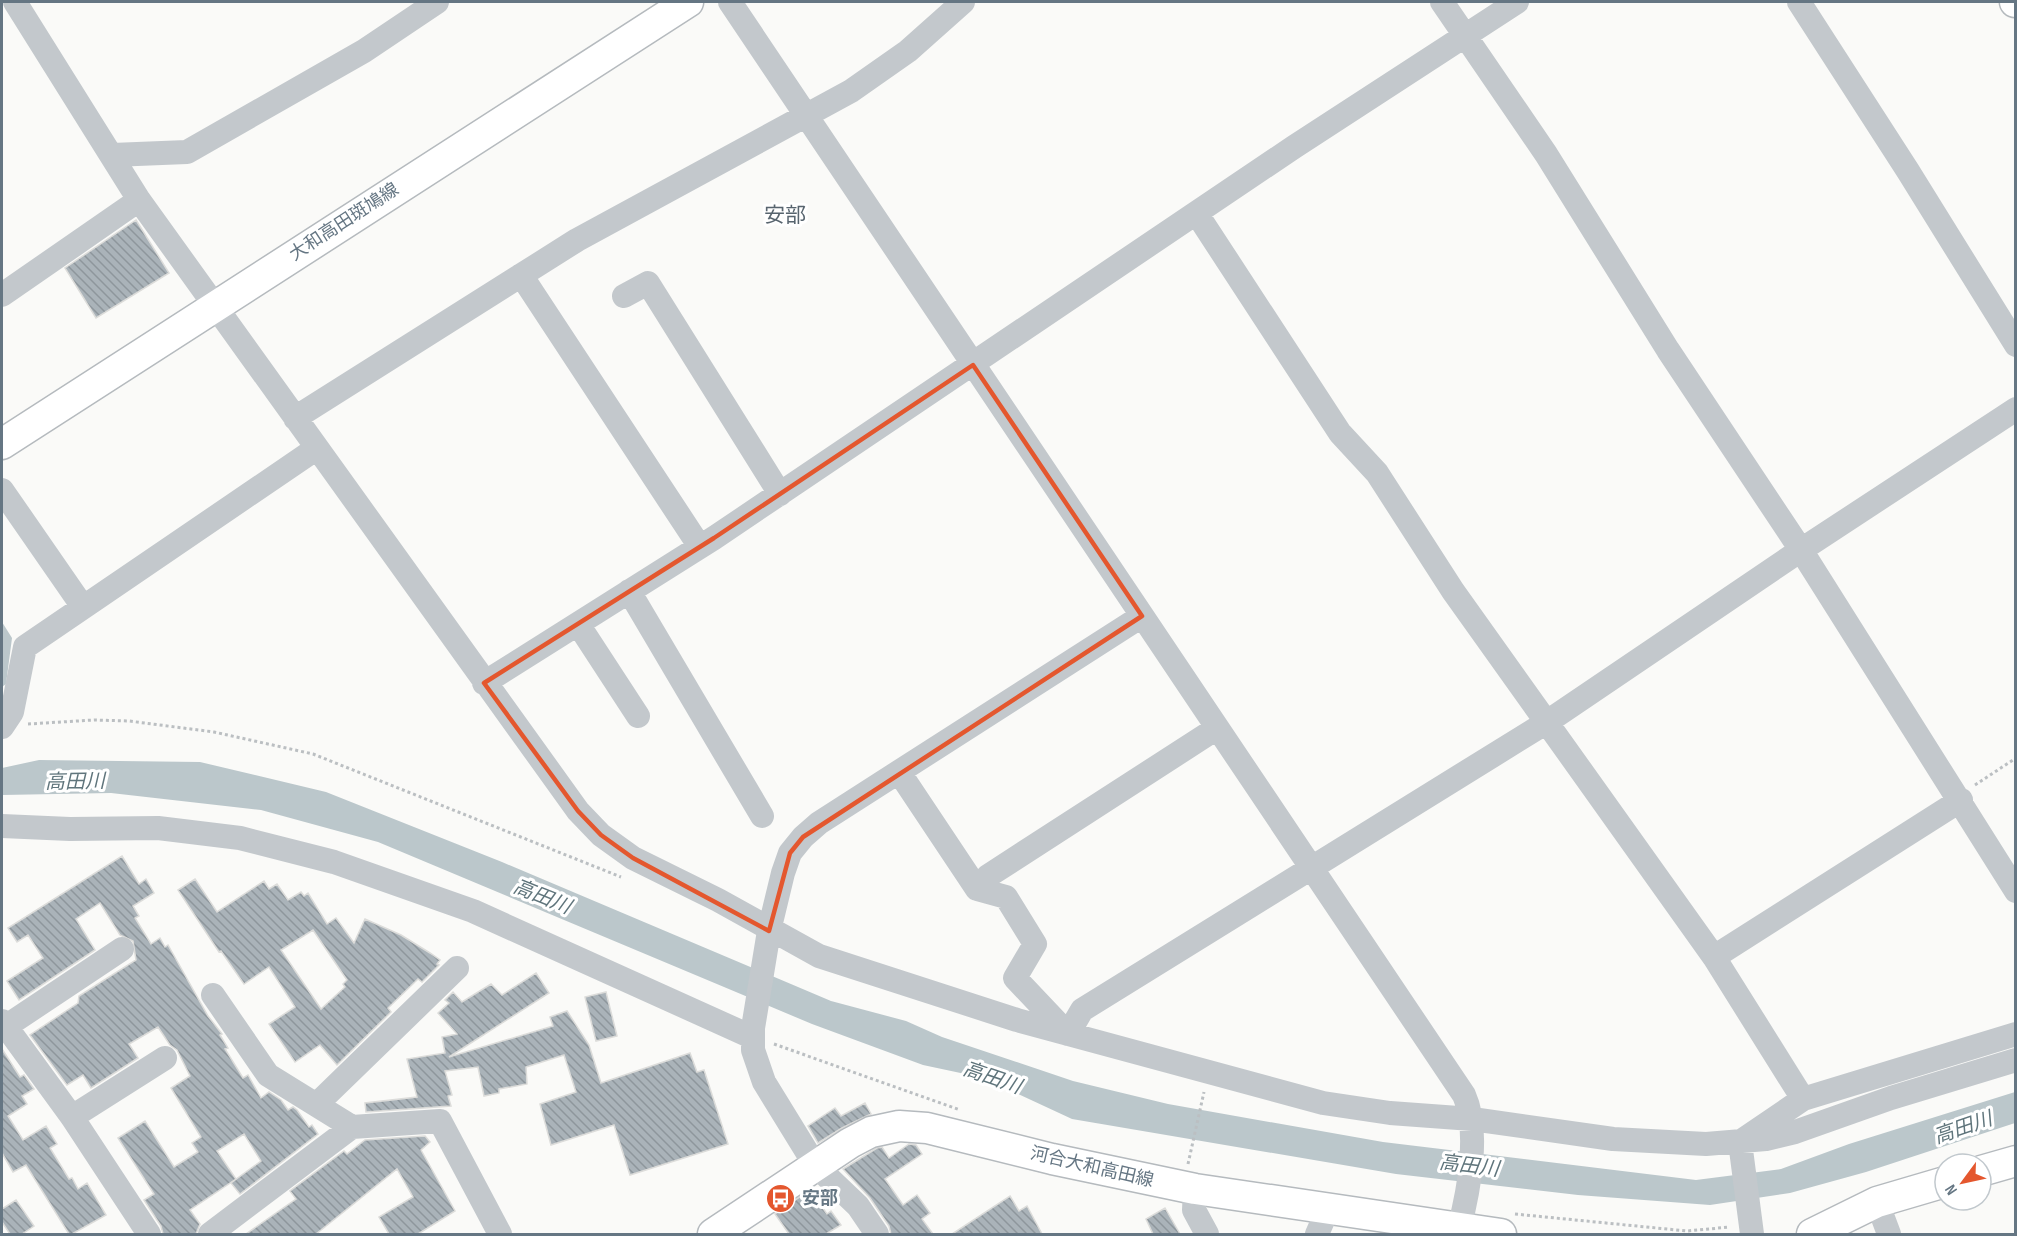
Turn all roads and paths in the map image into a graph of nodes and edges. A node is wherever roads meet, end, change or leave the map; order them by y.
1 (15, 2) edge
2 (437, 2) edge
3 (688, 2) edge
4 (730, 2) edge
5 (963, 2) edge
6 (1442, 2) edge
7 (1517, 2) edge
8 (1799, 2) edge
9 (1464, 36) junction
10 (807, 117) junction
11 (112, 155) junction
12 (140, 200) junction
13 (1197, 214) junction
14 (521, 274) junction
15 (2, 295) edge
16 (624, 296) dead end
17 (215, 306) junction
18 (2016, 345) edge
19 (973, 365) junction
20 (2016, 409) edge
21 (295, 418) junction
22 (2, 444) edge
23 (317, 448) junction
24 (2, 490) edge
25 (780, 494) junction
26 (700, 547) junction
27 (1801, 550) junction
28 (629, 591) junction
29 (83, 607) junction
30 (1142, 616) junction
31 (578, 624) junction
32 (484, 683) junction
33 (638, 716) dead end
34 (1547, 722) junction
35 (2, 727) edge
36 (1217, 728) junction
37 (2016, 758) edge
38 (899, 772) junction
39 (1960, 798) junction
40 (762, 816) dead end
41 (2, 826) edge
42 (1311, 869) junction
43 (627, 879) dead end
44 (977, 889) junction
45 (2016, 891) edge
46 (769, 936) junction
47 (122, 949) dead end
48 (1714, 957) junction
49 (457, 968) dead end
50 (213, 995) dead end
51 (3, 1024) edge
52 (753, 1032) junction
53 (1068, 1034) junction
54 (2016, 1034) edge
55 (2016, 1047) edge
56 (165, 1058) dead end
57 (2016, 1060) edge
58 (1982, 1070) junction
59 (1206, 1083) dead end
60 (1803, 1099) junction
61 (317, 1104) junction
62 (963, 1111) dead end
63 (72, 1117) junction
64 (1472, 1124) junction
65 (352, 1127) junction
66 (1740, 1145) junction
67 (2016, 1161) edge
68 (1177, 1163) dead end
69 (814, 1165) junction
70 (1993, 1168) edge
71 (1194, 1173) junction
72 (1933, 1186) edge
73 (1877, 1202) junction
74 (1462, 1218) junction
75 (1322, 1222) edge
76 (1507, 1224) edge
77 (1751, 1233) edge
78 (148, 1234) edge
79 (210, 1234) edge
80 (500, 1234) edge
81 (713, 1234) edge
82 (878, 1234) edge
83 (1207, 1234) edge
84 (1812, 1234) edge
85 (1889, 1234) edge

1 - 11 street
2 - 11 street
3 - 17 main road, 大和高田斑鳩線
4 - 10 street
5 - 10 street
6 - 9 street
7 - 9 street
8 - 18 street
9 - 13 street
9 - 27 street
10 - 14 street
10 - 19 street
11 - 12 street
12 - 15 street
12 - 17 street
13 - 19 street
13 - 34 street
14 - 21 street
14 - 26 street
16 - 25 street
17 - 21 street
17 - 22 main road, 大和高田斑鳩線
19 - 25 street
19 - 30 street
20 - 27 street
21 - 23 street
23 - 29 street
23 - 32 street
24 - 29 street
25 - 26 street
26 - 28 street
27 - 34 street
27 - 39 street
28 - 31 street
28 - 40 street
29 - 35 street
30 - 36 street
30 - 38 street
31 - 32 street
31 - 33 street
32 - 46 street
34 - 42 street
34 - 48 street
35 - 43 path
36 - 42 street
36 - 44 street
37 - 39 path
38 - 44 street
38 - 46 street
39 - 45 street
39 - 48 street
41 - 52 street
42 - 53 street
42 - 64 street
44 - 53 street
46 - 52 street
46 - 53 street
47 - 51 street
48 - 60 street
49 - 61 street
50 - 61 street
51 - 63 street
52 - 62 path
52 - 69 street
53 - 64 street
54 - 60 street
55 - 58 street
56 - 63 street
57 - 58 street
58 - 66 street
59 - 71 path
60 - 66 street
61 - 65 street
63 - 78 street
64 - 66 street
64 - 74 street
65 - 79 street
65 - 80 street
66 - 77 street
67 - 70 main road
68 - 71 path
69 - 71 main road, 河合大和高田線
69 - 81 main road, 河合大和高田線
69 - 82 street
71 - 75 main road, 河合大和高田線
71 - 83 street
72 - 73 main road
73 - 84 main road
73 - 85 street
74 - 75 main road, 河合大和高田線
74 - 76 main road, 河合大和高田線
76 - 77 path

